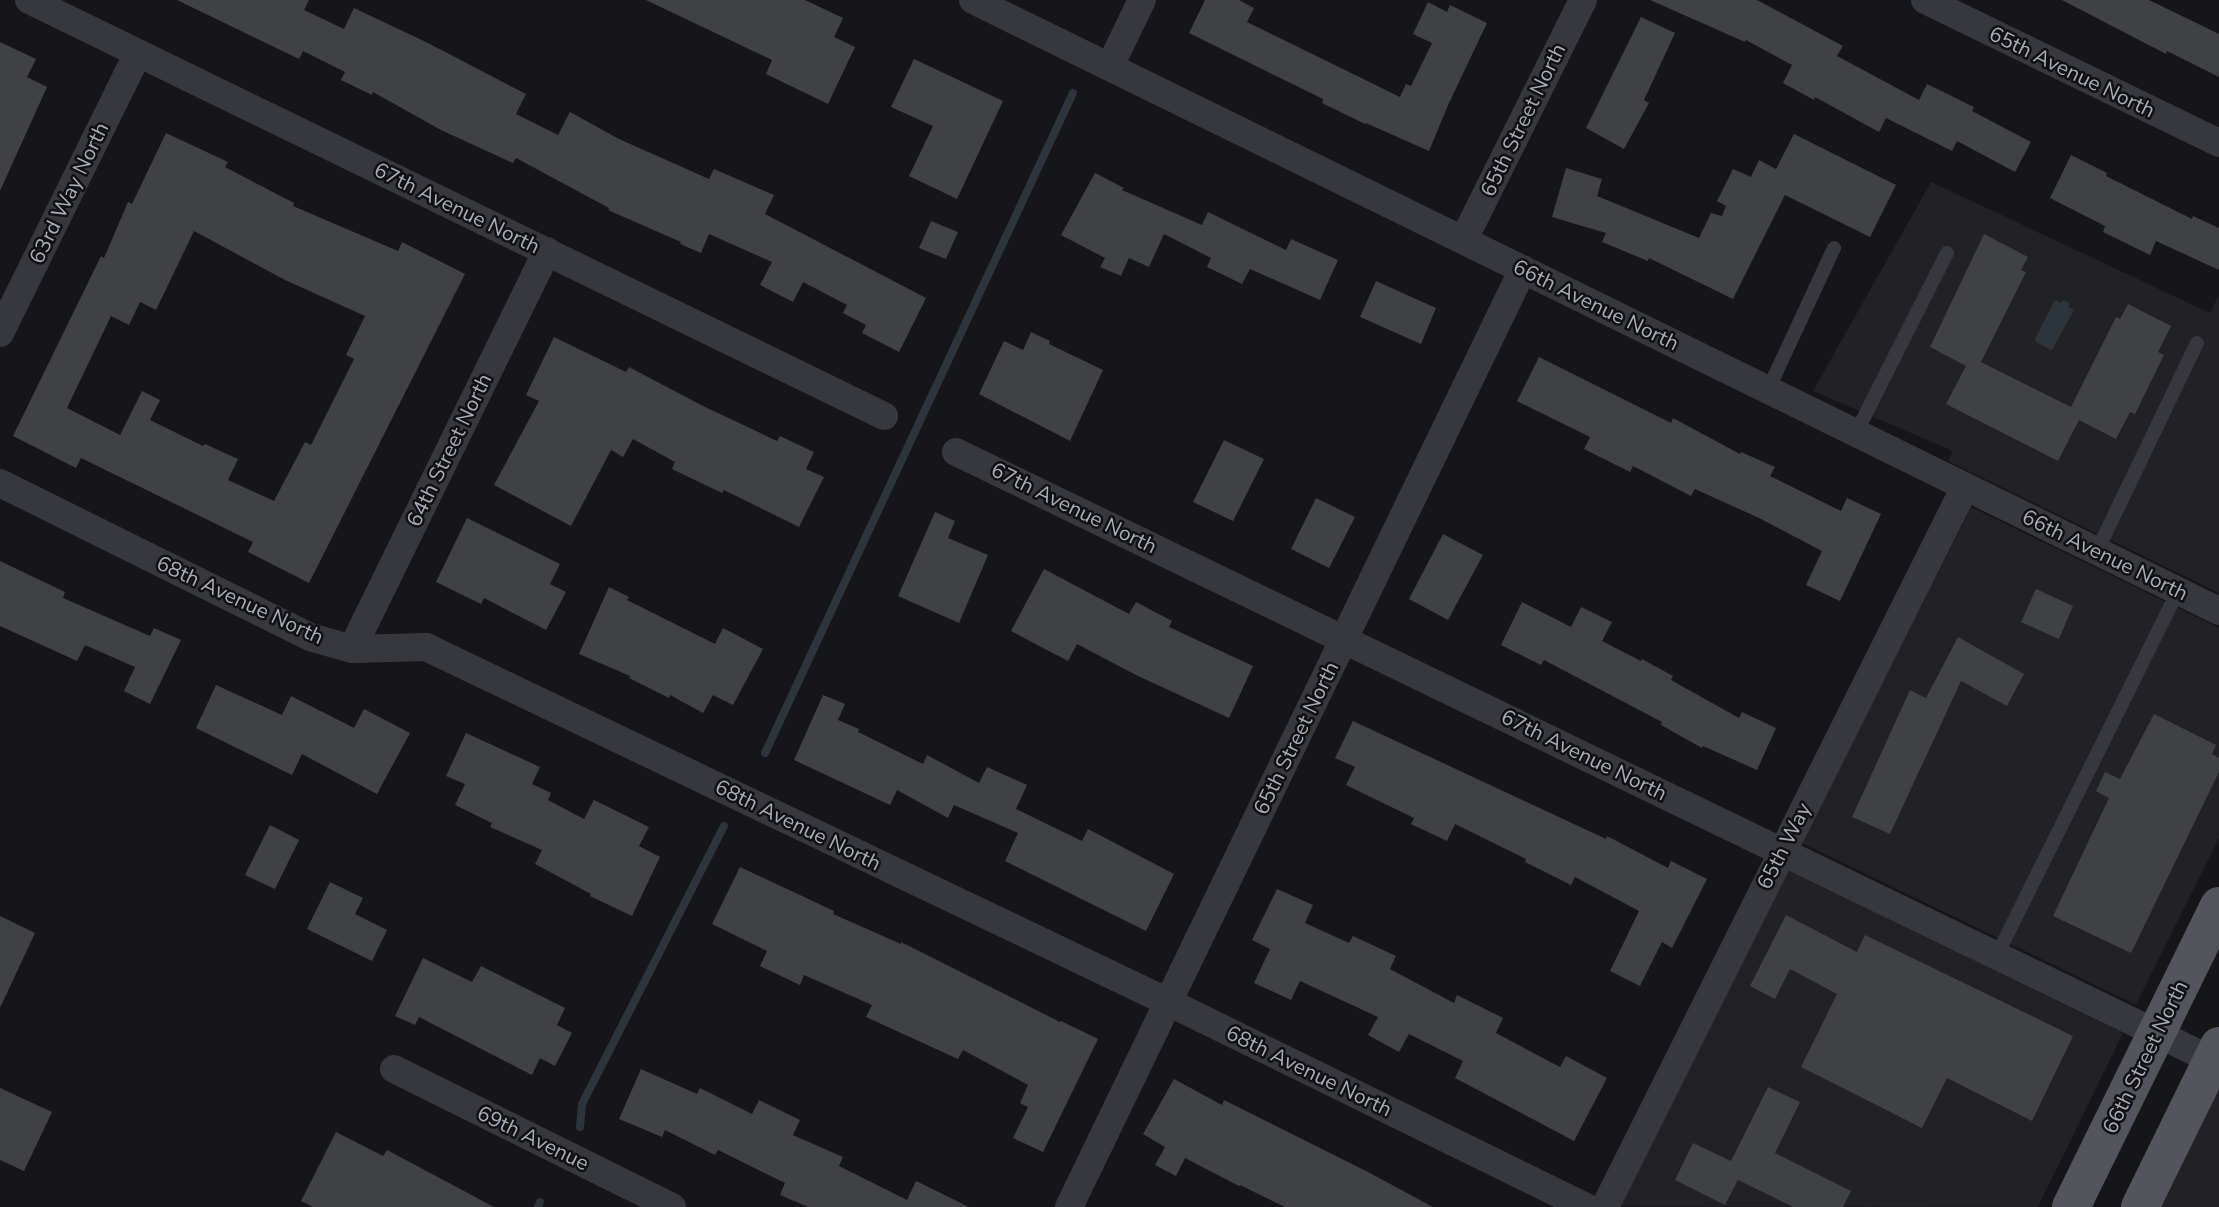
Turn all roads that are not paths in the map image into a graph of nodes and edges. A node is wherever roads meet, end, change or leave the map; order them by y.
1 (29, 0) edge
2 (973, 0) edge
3 (1142, 0) edge
4 (1583, 0) edge
5 (1925, 0) edge
6 (138, 53) junction
7 (1110, 66) junction
8 (2219, 143) edge
9 (1464, 239) junction
10 (1834, 248) dead end
11 (547, 251) junction
12 (1947, 253) dead end
13 (1523, 270) junction
14 (0, 333) edge
15 (2197, 343) dead end
16 (1768, 390) junction
17 (884, 416) dead end
18 (1856, 433) junction
19 (956, 452) dead end
20 (0, 483) edge
21 (1965, 487) junction
22 (2097, 551) junction
23 (2178, 591) junction
24 (2219, 611) edge
25 (1344, 638) junction
26 (352, 649) junction
27 (1782, 851) junction
28 (2219, 906) edge
29 (1997, 955) junction
30 (1168, 1002) junction
31 (2157, 1033) junction
32 (394, 1069) dead end
33 (2211, 1073) edge
34 (671, 1207) edge
35 (1069, 1207) edge
36 (1586, 1207) edge
37 (1605, 1207) edge
38 (2071, 1207) edge
39 (2140, 1207) edge

1 - 6 street, 67th Avenue North
2 - 7 street, 66th Avenue North
3 - 7 street
4 - 9 street, 65th Street North
5 - 8 street, 65th Avenue North
6 - 11 street, 67th Avenue North
6 - 14 street, 63rd Way North
7 - 9 street, 66th Avenue North
9 - 13 street, 66th Avenue North
10 - 16 lane
11 - 17 street, 67th Avenue North
11 - 26 street, 64th Street North
12 - 18 lane
13 - 16 street, 66th Avenue North
13 - 25 street, 65th Street North
15 - 22 lane
16 - 18 street, 66th Avenue North
18 - 21 street, 66th Avenue North
19 - 25 street, 67th Avenue North
20 - 26 street, 68th Avenue North
21 - 22 street, 66th Avenue North
21 - 27 street, 65th Way
22 - 23 street, 66th Avenue North
23 - 24 street, 66th Avenue North
23 - 29 lane
25 - 27 street, 67th Avenue North
25 - 30 street, 65th Street North
26 - 30 street, 68th Avenue North
27 - 29 street, 67th Avenue North
27 - 37 street, 65th Way
28 - 31 main road, 66th Street North
29 - 31 street, 67th Avenue North
30 - 35 street, 65th Street North
30 - 36 street, 68th Avenue North
31 - 33 street, 67th Avenue North
31 - 38 main road, 66th Street North
32 - 34 street, 69th Avenue
33 - 39 main road

